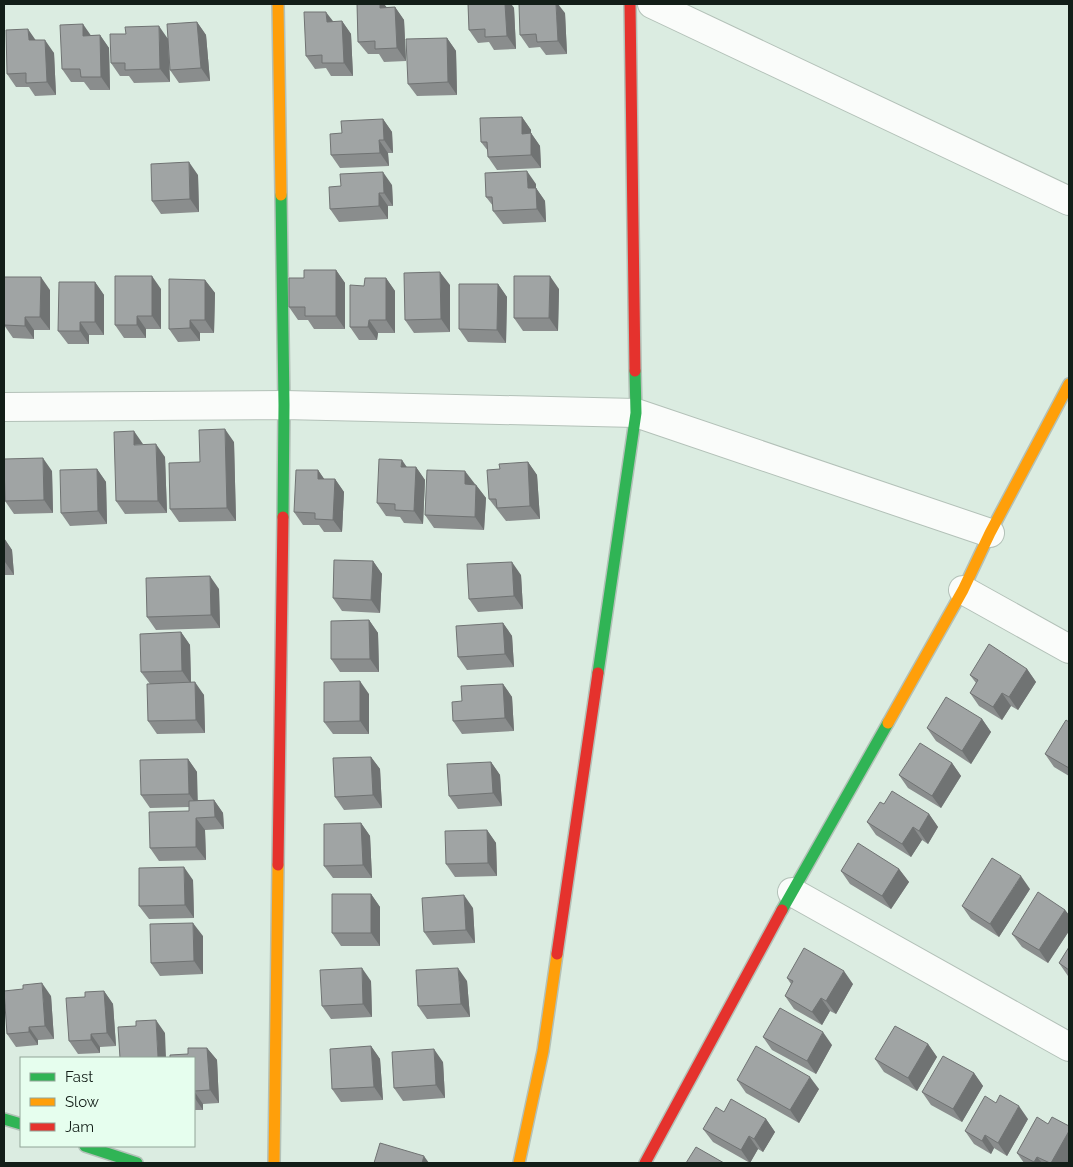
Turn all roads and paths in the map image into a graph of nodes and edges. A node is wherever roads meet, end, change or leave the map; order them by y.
1 (278, 4) edge
2 (630, 4) edge
3 (652, 4) edge
4 (1069, 201) edge
5 (1069, 384) edge
6 (284, 405) junction
7 (4, 407) edge
8 (636, 414) junction
9 (990, 533) junction
10 (963, 590) junction
11 (1069, 649) edge
12 (792, 892) junction
13 (1069, 1047) edge
14 (4, 1118) edge
15 (20, 1124) edge
16 (88, 1147) edge
17 (137, 1163) edge
18 (274, 1163) edge
19 (519, 1163) edge
20 (645, 1163) edge

1 - 6 street
2 - 8 street
3 - 4 street
5 - 9 street
6 - 7 street
6 - 8 street
6 - 18 street
8 - 9 street
8 - 19 street
9 - 10 street
10 - 11 street
10 - 12 street
12 - 13 street
12 - 20 street
14 - 15 street
16 - 17 street

